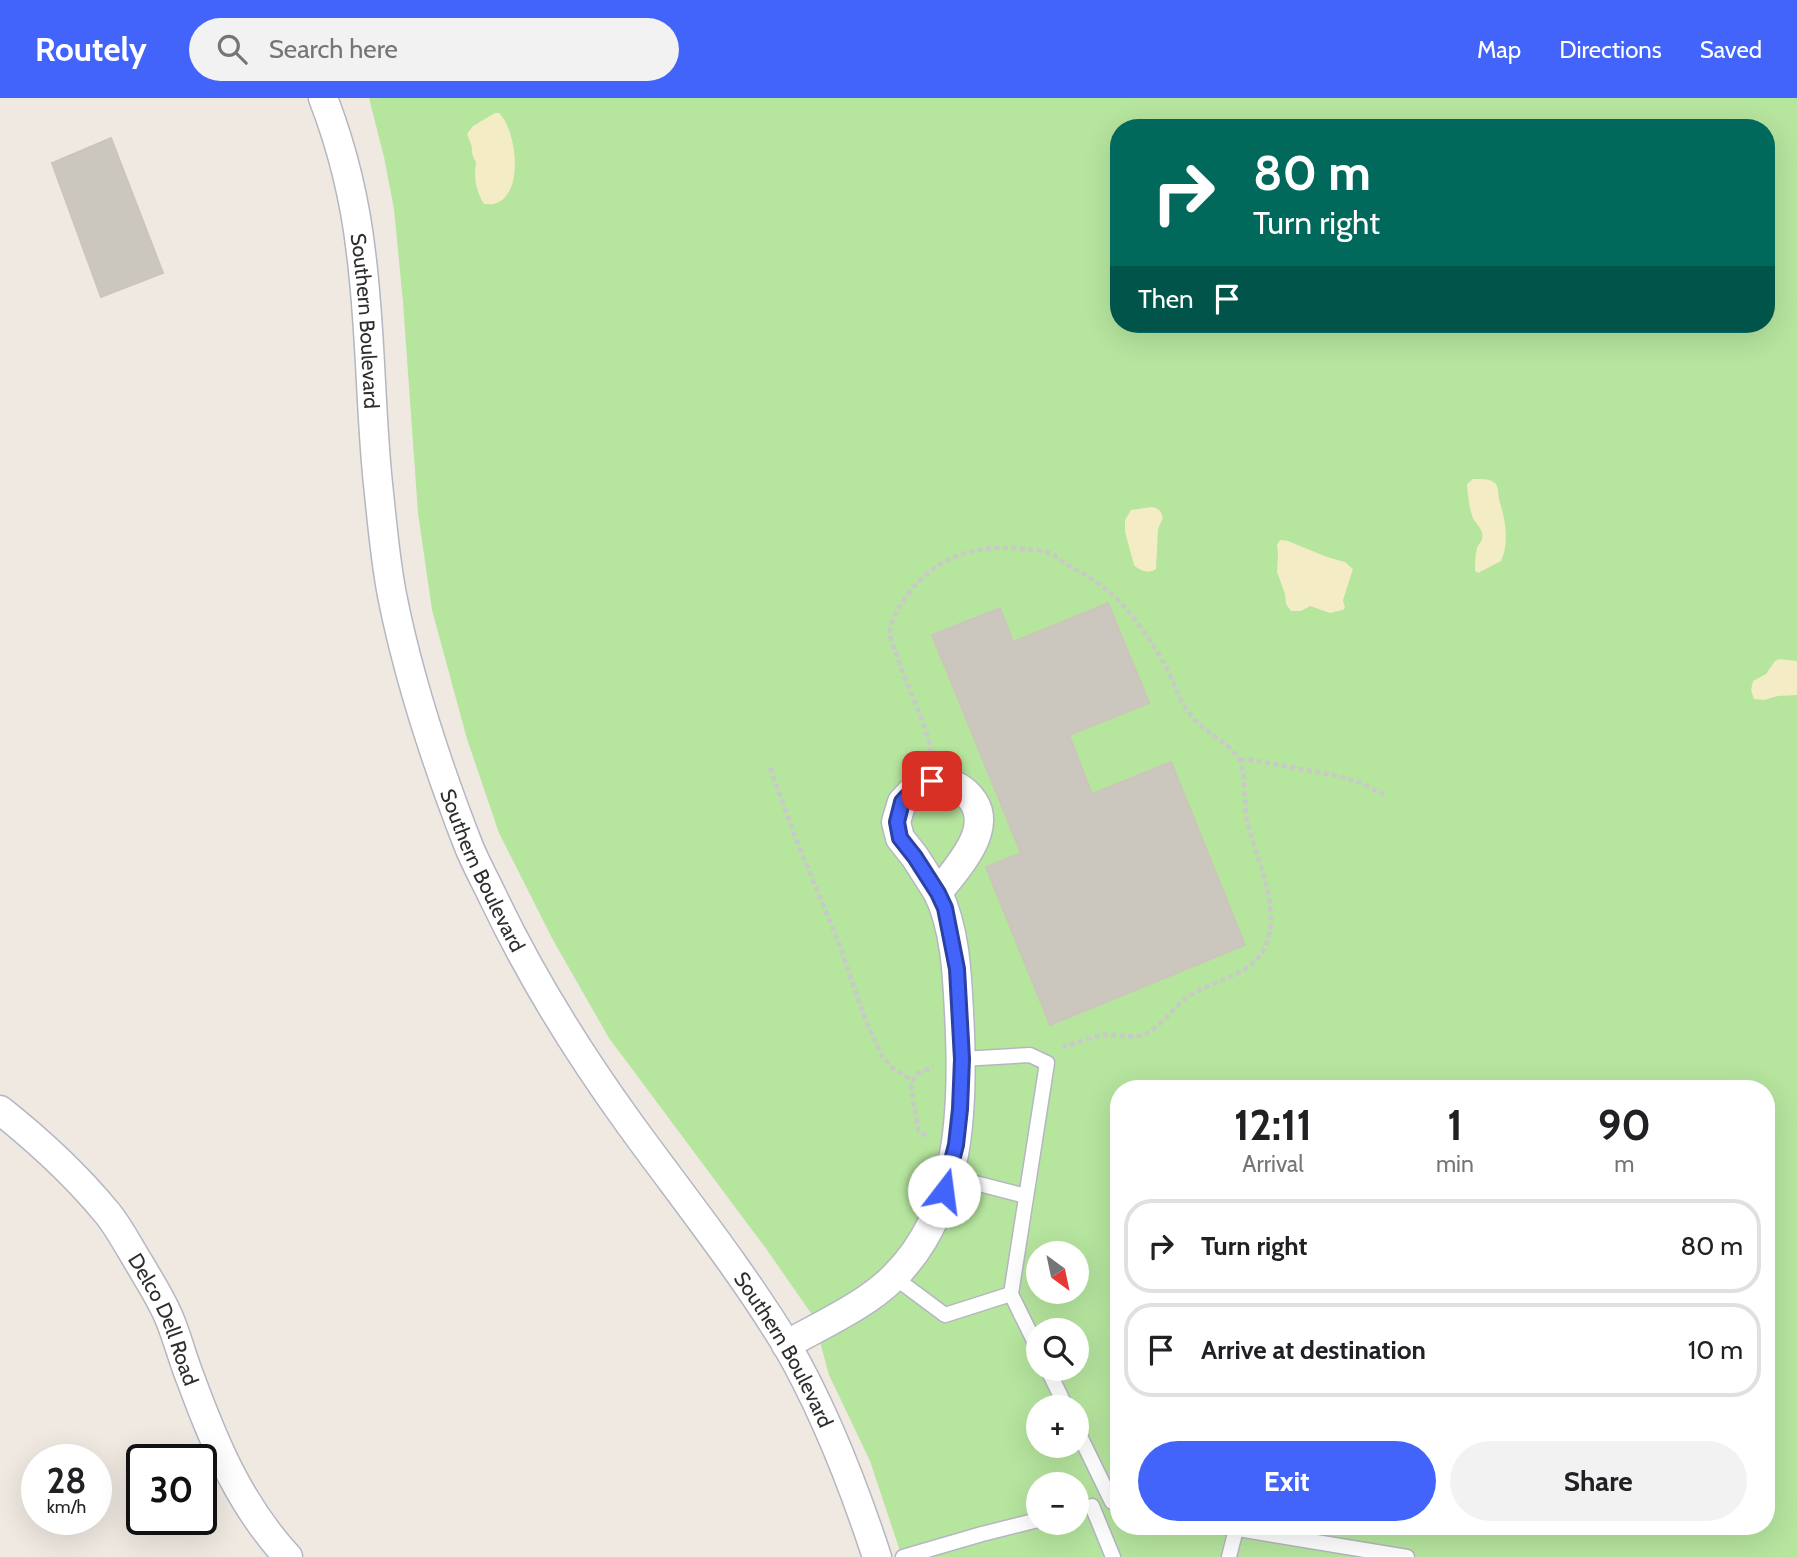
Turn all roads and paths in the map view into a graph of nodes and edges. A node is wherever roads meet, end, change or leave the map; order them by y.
1 (323, 98) edge
2 (1239, 760) junction
3 (770, 768) dead end
4 (934, 781) junction
5 (1387, 796) dead end
6 (938, 893) junction
7 (1052, 1049) dead end
8 (962, 1059) junction
9 (912, 1081) dead end
10 (0, 1111) edge
11 (948, 1176) junction
12 (1026, 1196) junction
13 (894, 1277) junction
14 (1011, 1294) junction
15 (1026, 1325) edge
16 (786, 1345) junction
17 (1089, 1452) edge
18 (1110, 1492) edge
19 (1110, 1502) edge
20 (1092, 1506) junction
21 (1089, 1507) edge
22 (1026, 1523) edge
23 (1234, 1535) edge
24 (1269, 1535) edge
25 (1373, 1554) edge
26 (288, 1557) edge
27 (877, 1557) edge
28 (903, 1557) edge
29 (1113, 1557) edge
30 (1229, 1557) edge
31 (1407, 1557) edge

1 - 16 street, Southern Boulevard
2 - 4 path
2 - 5 path
2 - 7 path
3 - 9 path
4 - 6 street
4 - 6 street
6 - 8 street
8 - 11 street
8 - 12 lane
10 - 26 street, Delco Dell Road
11 - 12 lane
11 - 13 street
12 - 14 lane
13 - 14 lane
13 - 16 street
14 - 15 lane
16 - 27 street, Southern Boulevard
17 - 18 lane
19 - 20 lane
20 - 21 lane
20 - 29 lane
22 - 28 lane
23 - 30 lane
24 - 25 lane
25 - 31 lane

